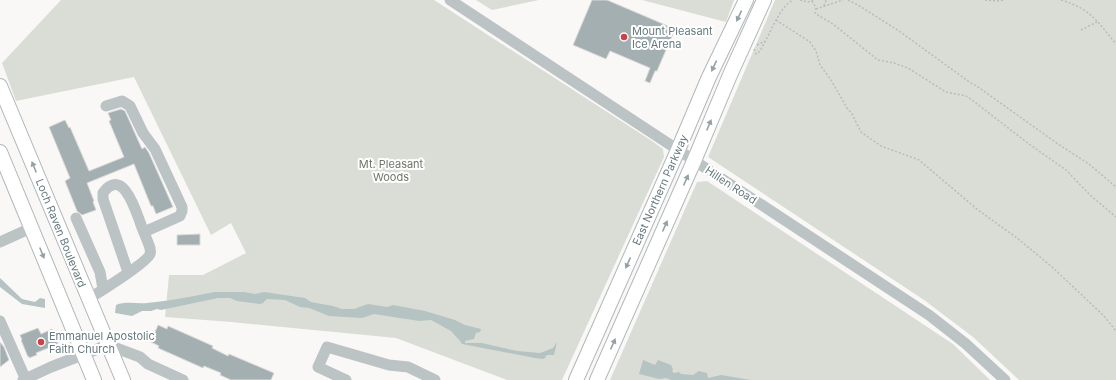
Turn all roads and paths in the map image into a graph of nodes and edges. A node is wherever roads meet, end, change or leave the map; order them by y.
1 (450, 0) edge
2 (746, 0) edge
3 (764, 0) edge
4 (793, 0) edge
5 (800, 0) edge
6 (812, 0) edge
7 (826, 0) edge
8 (843, 0) edge
9 (848, 0) edge
10 (985, 0) edge
11 (1004, 0) edge
12 (1061, 0) edge
13 (824, 6) junction
14 (816, 9) junction
15 (776, 20) junction
16 (1098, 22) junction
17 (1081, 30) dead end
18 (765, 41) junction
19 (1116, 44) edge
20 (0, 86) edge
21 (106, 106) dead end
22 (678, 150) junction
23 (0, 152) edge
24 (694, 161) junction
25 (1116, 187) edge
26 (1116, 217) edge
27 (76, 218) dead end
28 (31, 228) junction
29 (144, 232) junction
30 (0, 242) edge
31 (128, 272) junction
32 (103, 289) junction
33 (88, 299) junction
34 (0, 323) edge
35 (1116, 331) edge
36 (108, 345) junction
37 (83, 354) junction
38 (25, 379) edge
39 (94, 380) edge
40 (122, 380) edge
41 (183, 380) edge
42 (346, 380) edge
43 (435, 380) edge
44 (576, 380) edge
45 (597, 380) edge
46 (1005, 380) edge

1 - 22 street, Hillen Road
2 -> 22 main road, East Northern Parkway
24 -> 3 main road, East Northern Parkway
4 - 15 path
5 - 6 path
6 - 14 path
7 - 13 path
8 - 13 path
9 - 25 path
10 - 11 path
12 - 16 path
13 - 14 path
14 - 26 path
15 - 18 path
15 - 35 path
16 - 17 path
16 - 19 path
18 - 18 path
33 -> 20 main road, Loch Raven Boulevard
21 - 29 street
22 - 24 street, Hillen Road
22 -> 44 main road, East Northern Parkway
23 - 28 main road
45 -> 24 main road, East Northern Parkway
24 - 46 street, Hillen Road
27 - 32 street
28 - 30 street
28 -> 37 main road
29 - 31 street
29 - 31 street
31 - 32 street
32 - 33 street
33 - 36 main road, Loch Raven Boulevard
34 - 38 street
36 - 37 street
36 - 40 main road, Loch Raven Boulevard
36 - 41 street
37 - 38 street
37 - 39 main road
42 - 43 street

